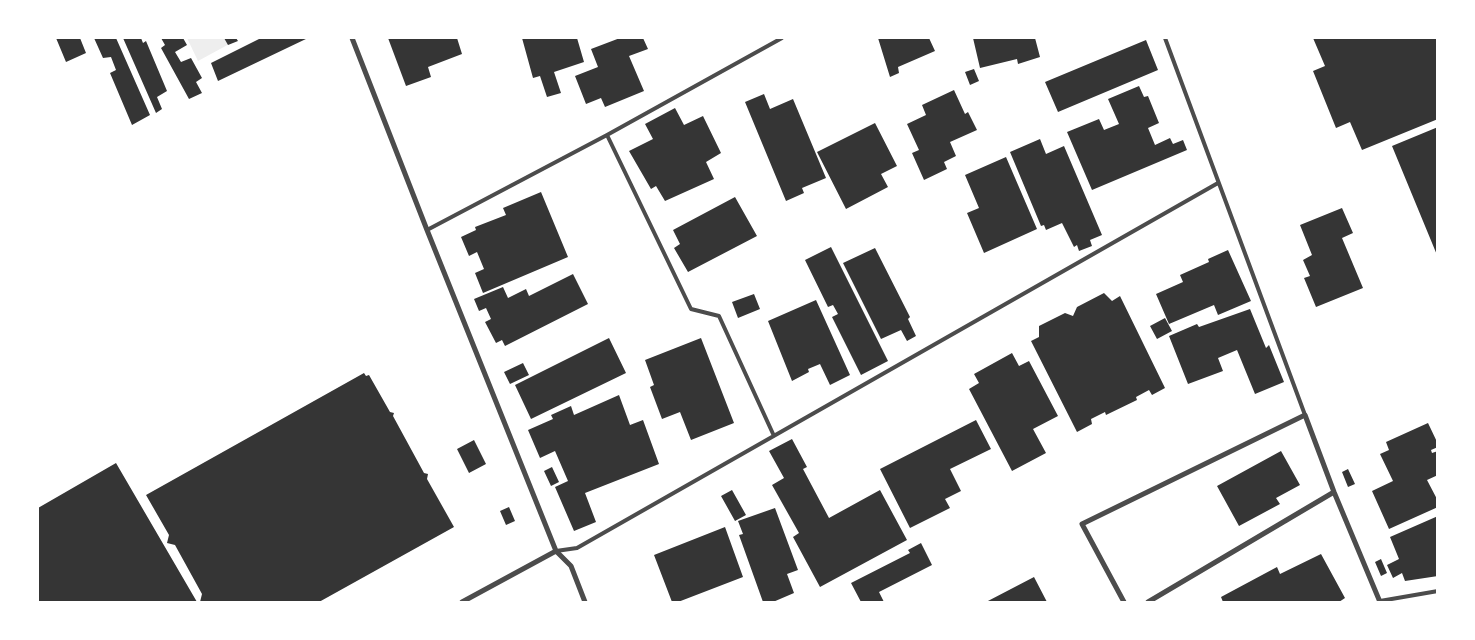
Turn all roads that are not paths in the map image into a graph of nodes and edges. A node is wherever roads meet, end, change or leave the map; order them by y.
1 (352, 38) edge
2 (782, 38) edge
3 (1165, 38) edge
4 (607, 135) junction
5 (1218, 183) junction
6 (427, 230) junction
7 (1305, 415) junction
8 (774, 436) junction
9 (1334, 492) junction
10 (556, 551) junction
11 (1438, 591) edge
12 (462, 602) edge
13 (585, 602) edge
14 (1124, 602) edge
15 (1148, 602) edge
16 (1380, 602) edge

1 - 6 street
2 - 4 lane
3 - 5 lane
4 - 6 lane
4 - 8 lane
5 - 7 lane
5 - 8 lane
6 - 10 street
7 - 9 street
7 - 14 street
8 - 10 lane
9 - 15 street
9 - 16 street
10 - 12 street
10 - 13 street
11 - 16 lane

